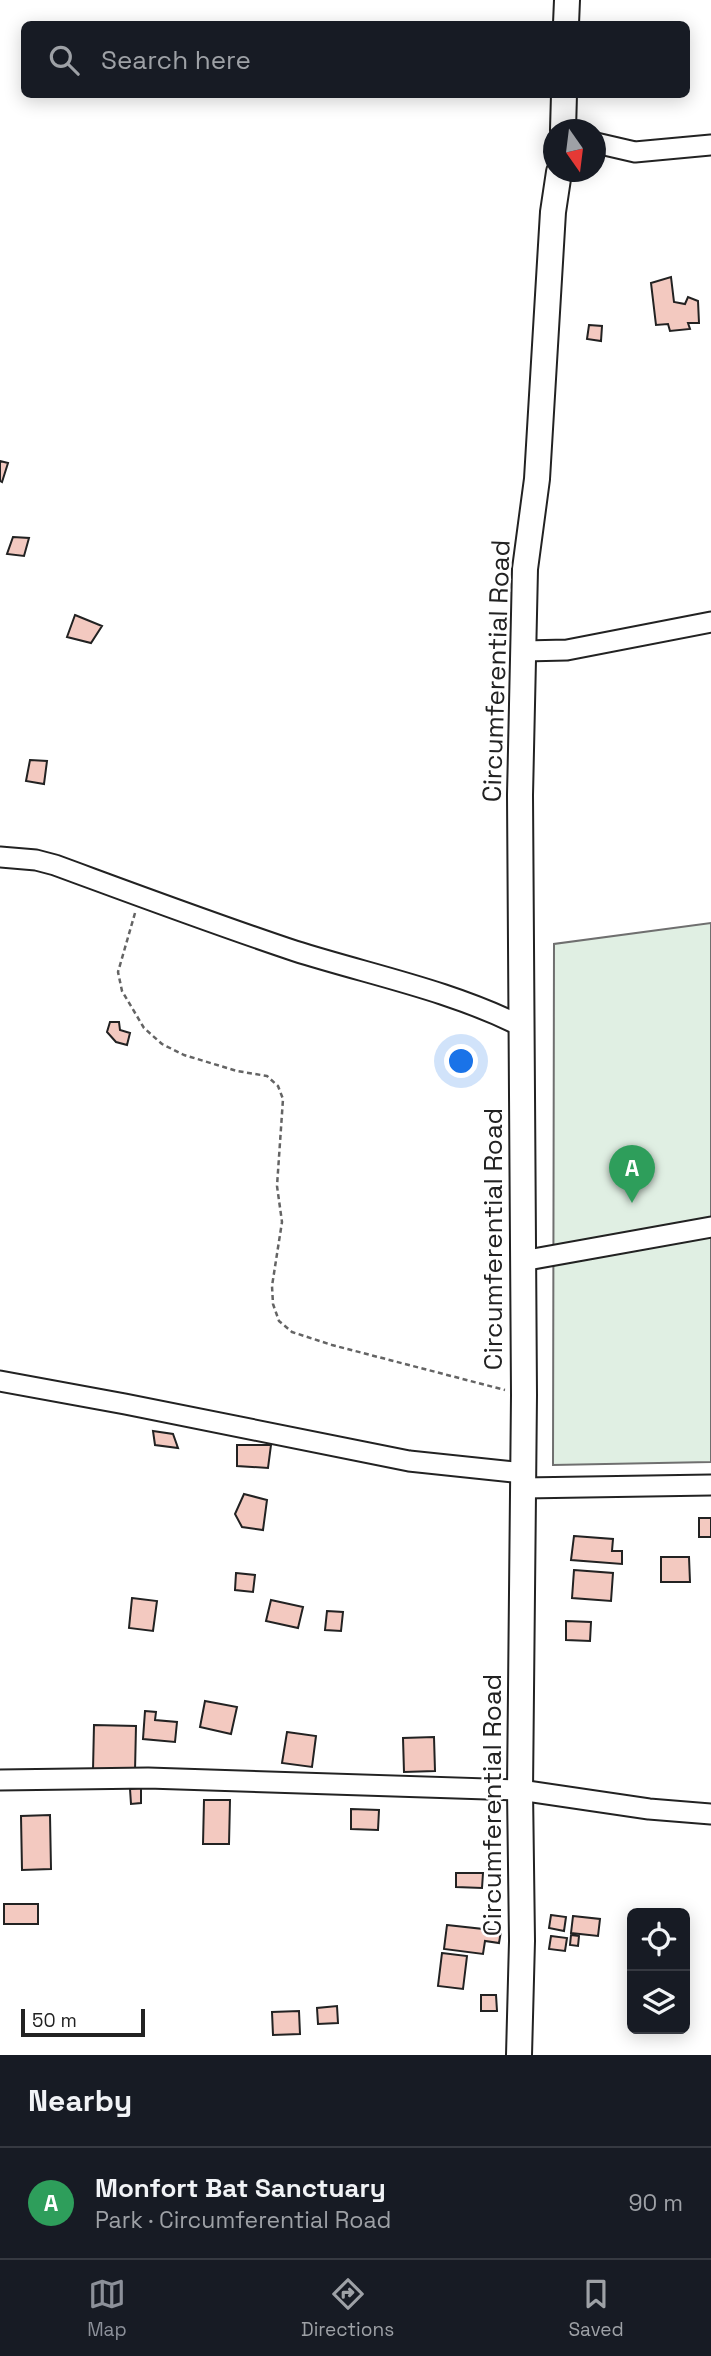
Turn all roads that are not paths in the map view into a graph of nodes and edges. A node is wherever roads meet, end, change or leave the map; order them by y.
1 (567, 0) edge
2 (566, 21) edge
3 (564, 98) edge
4 (563, 119) edge
5 (606, 145) edge
6 (711, 145) edge
7 (558, 182) edge
8 (711, 622) edge
9 (524, 651) junction
10 (0, 858) edge
11 (521, 1026) junction
12 (711, 1227) edge
13 (522, 1261) junction
14 (0, 1381) edge
15 (523, 1481) junction
16 (711, 1485) edge
17 (0, 1780) edge
18 (520, 1790) junction
19 (711, 1814) edge
20 (519, 2055) edge

1 - 2 main road
3 - 4 main road
5 - 6 street
7 - 9 main road, Circumferential Road
8 - 9 street
9 - 11 main road, Circumferential Road
10 - 11 street
11 - 13 main road, Circumferential Road
12 - 13 street
13 - 15 main road, Circumferential Road
14 - 15 street
15 - 16 street
15 - 18 main road, Circumferential Road
17 - 18 street
18 - 19 street
18 - 20 main road, Circumferential Road

